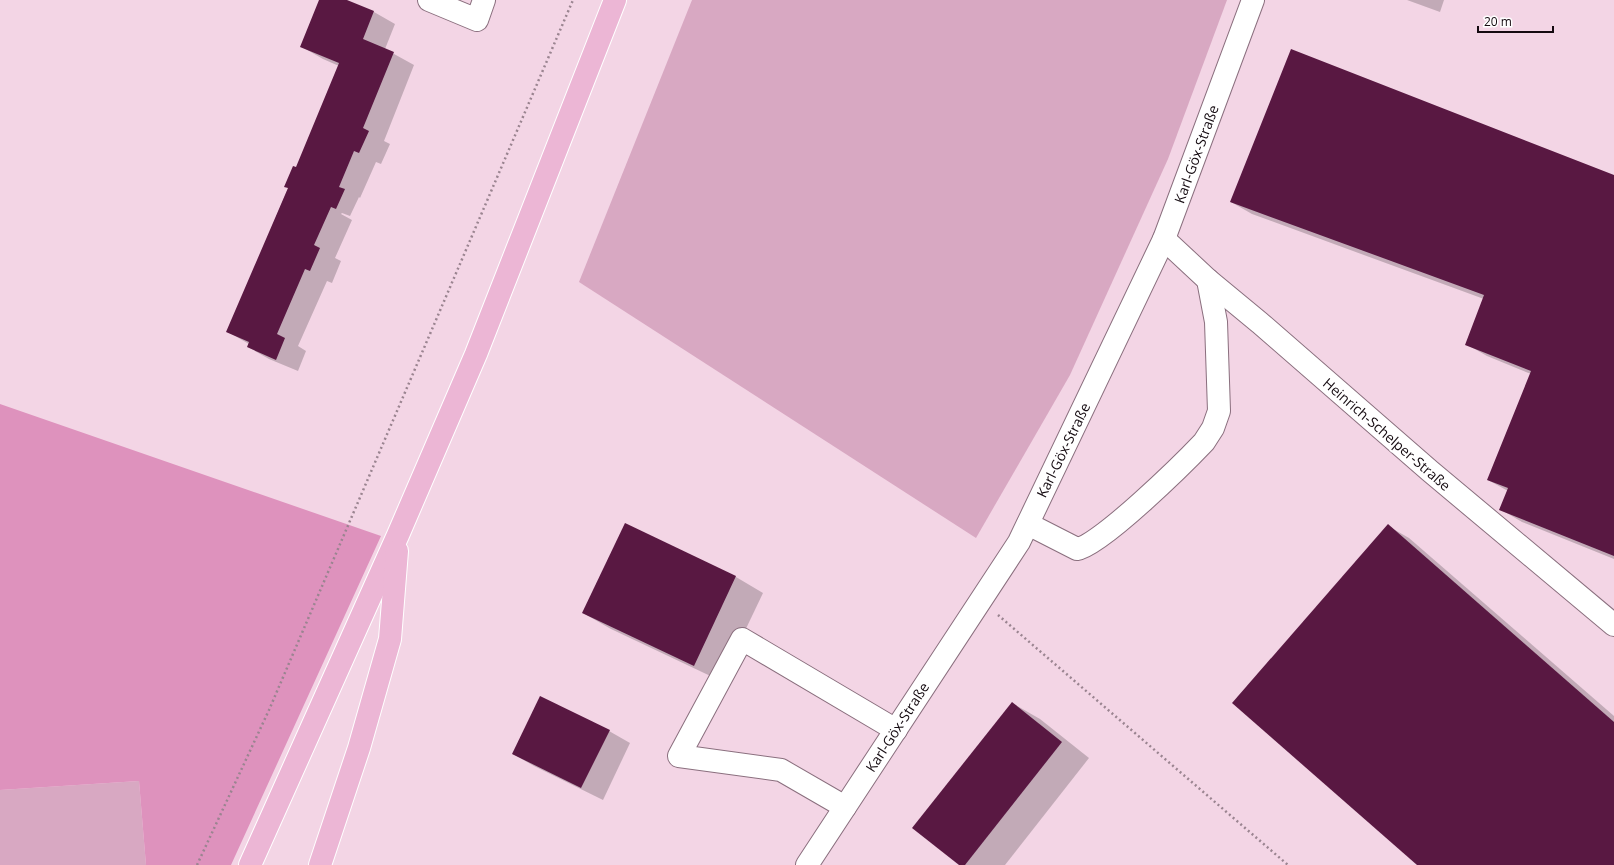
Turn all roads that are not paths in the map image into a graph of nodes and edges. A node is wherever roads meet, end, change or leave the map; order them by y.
1 (429, 0) edge
2 (615, 0) edge
3 (1253, 0) edge
4 (481, 10) edge
5 (1164, 239) junction
6 (1208, 280) junction
7 (1028, 524) junction
8 (398, 535) junction
9 (1614, 625) edge
10 (896, 730) junction
11 (845, 807) junction
12 (250, 865) edge
13 (320, 865) edge
14 (807, 865) edge

1 - 4 street
2 - 8 main road
3 - 5 street, Karl-Göx-Straße
5 - 6 street, Heinrich-Schelper-Straße
5 - 7 street, Karl-Göx-Straße
6 - 7 street
6 - 9 street, Heinrich-Schelper-Straße
7 - 10 street, Karl-Göx-Straße
8 - 12 main road
8 - 13 main road
10 - 11 street, Karl-Göx-Straße
10 - 11 street
11 - 14 street, Karl-Göx-Straße

